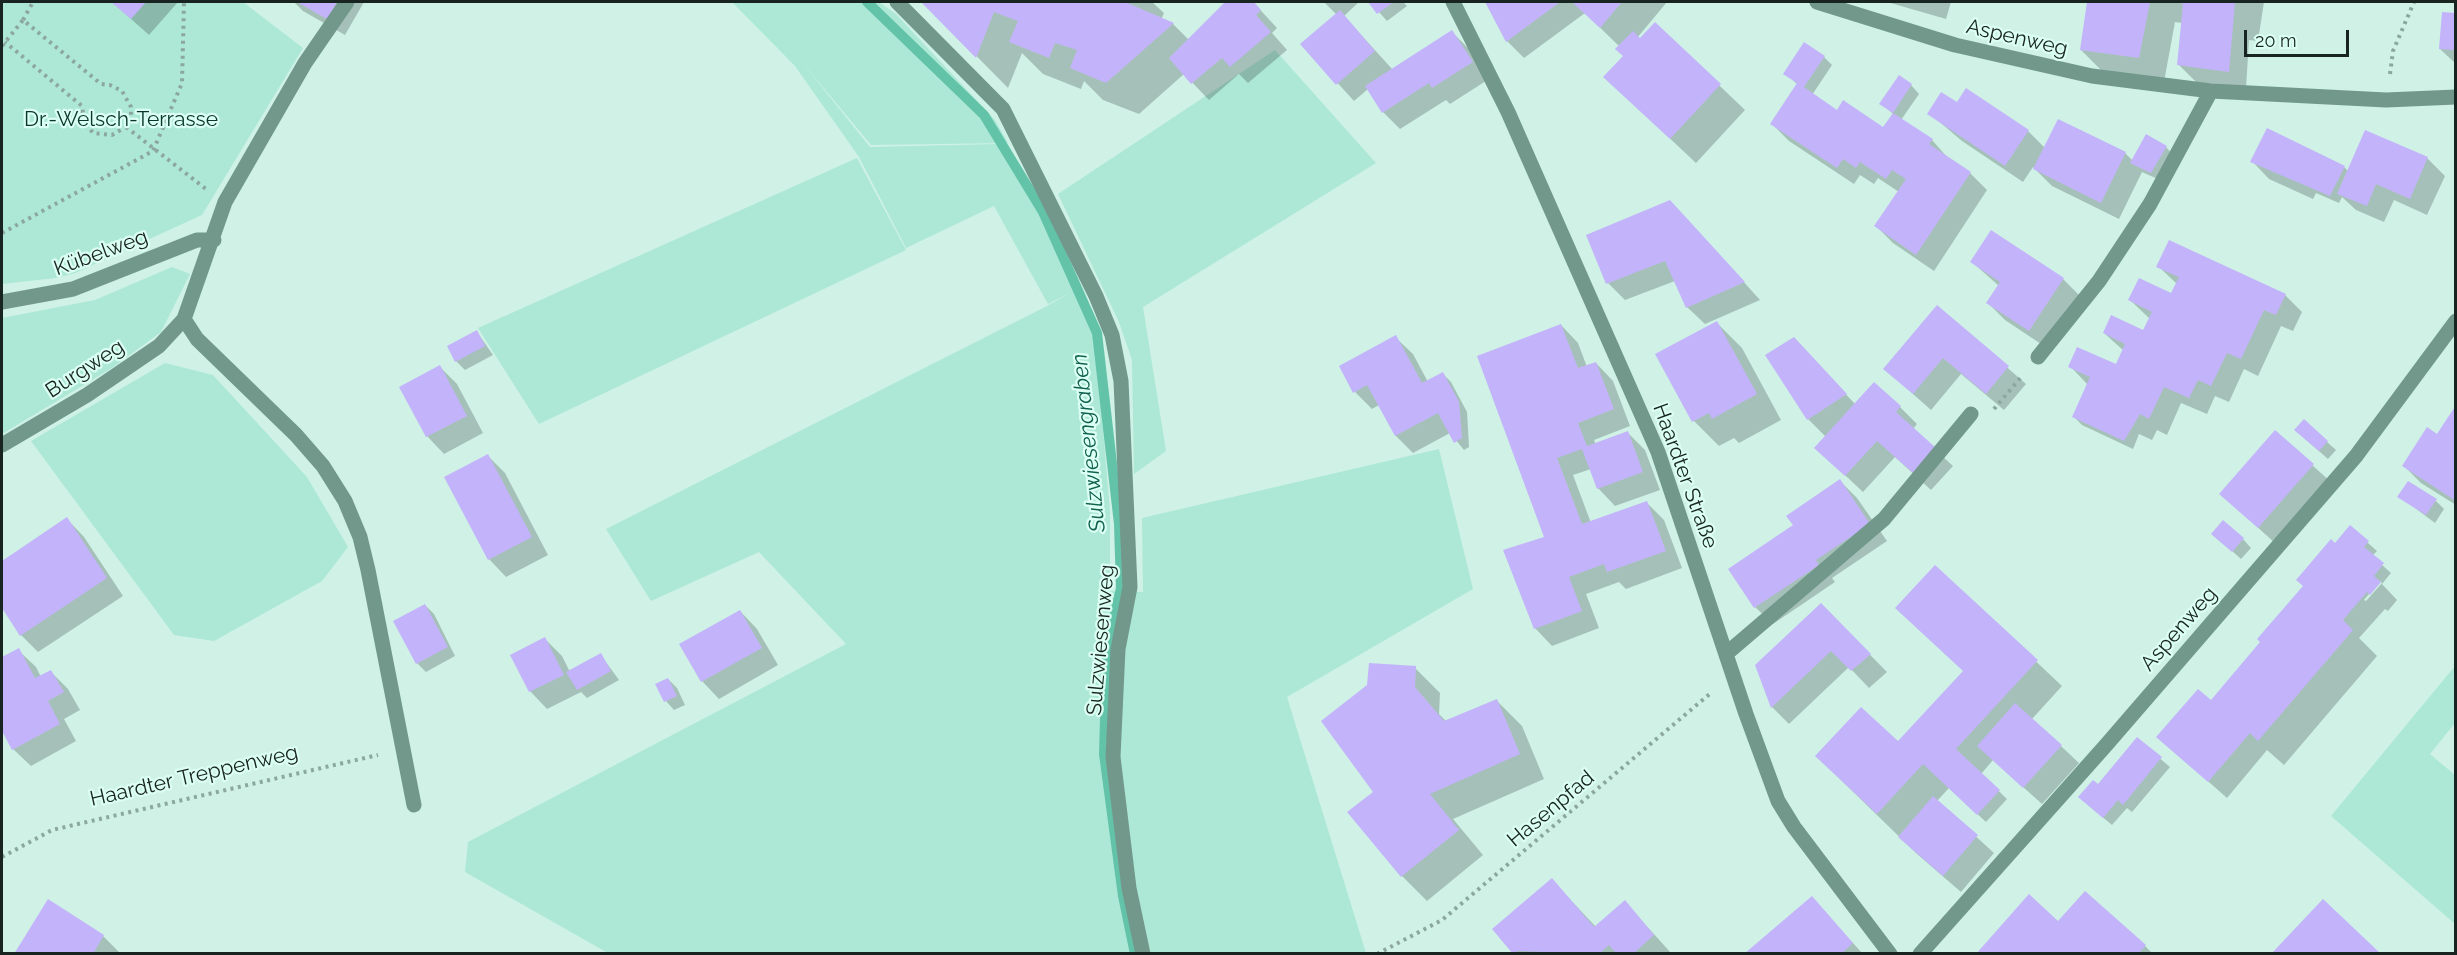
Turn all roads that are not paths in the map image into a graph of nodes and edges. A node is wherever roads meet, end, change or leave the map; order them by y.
1 (347, 2) edge
2 (897, 2) edge
3 (1453, 2) edge
4 (1817, 2) edge
5 (2211, 92) junction
6 (2456, 97) edge
7 (214, 240) junction
8 (2, 302) edge
9 (184, 319) junction
10 (2456, 321) edge
11 (2038, 357) dead end
12 (1971, 414) dead end
13 (2, 444) edge
14 (1726, 654) junction
15 (414, 805) dead end
16 (1143, 954) edge
17 (1890, 954) edge
18 (1920, 954) edge

1 - 7 street
2 - 16 street, Sulzwiesenweg
3 - 14 street, Haardter Straße
4 - 5 street, Aspenweg
5 - 6 street, Aspenweg
5 - 11 street
7 - 8 street, Kübelweg
7 - 9 street
9 - 13 street, Burgweg
9 - 15 street
10 - 18 street, Aspenweg
12 - 14 street
14 - 17 street, Haardter Straße

